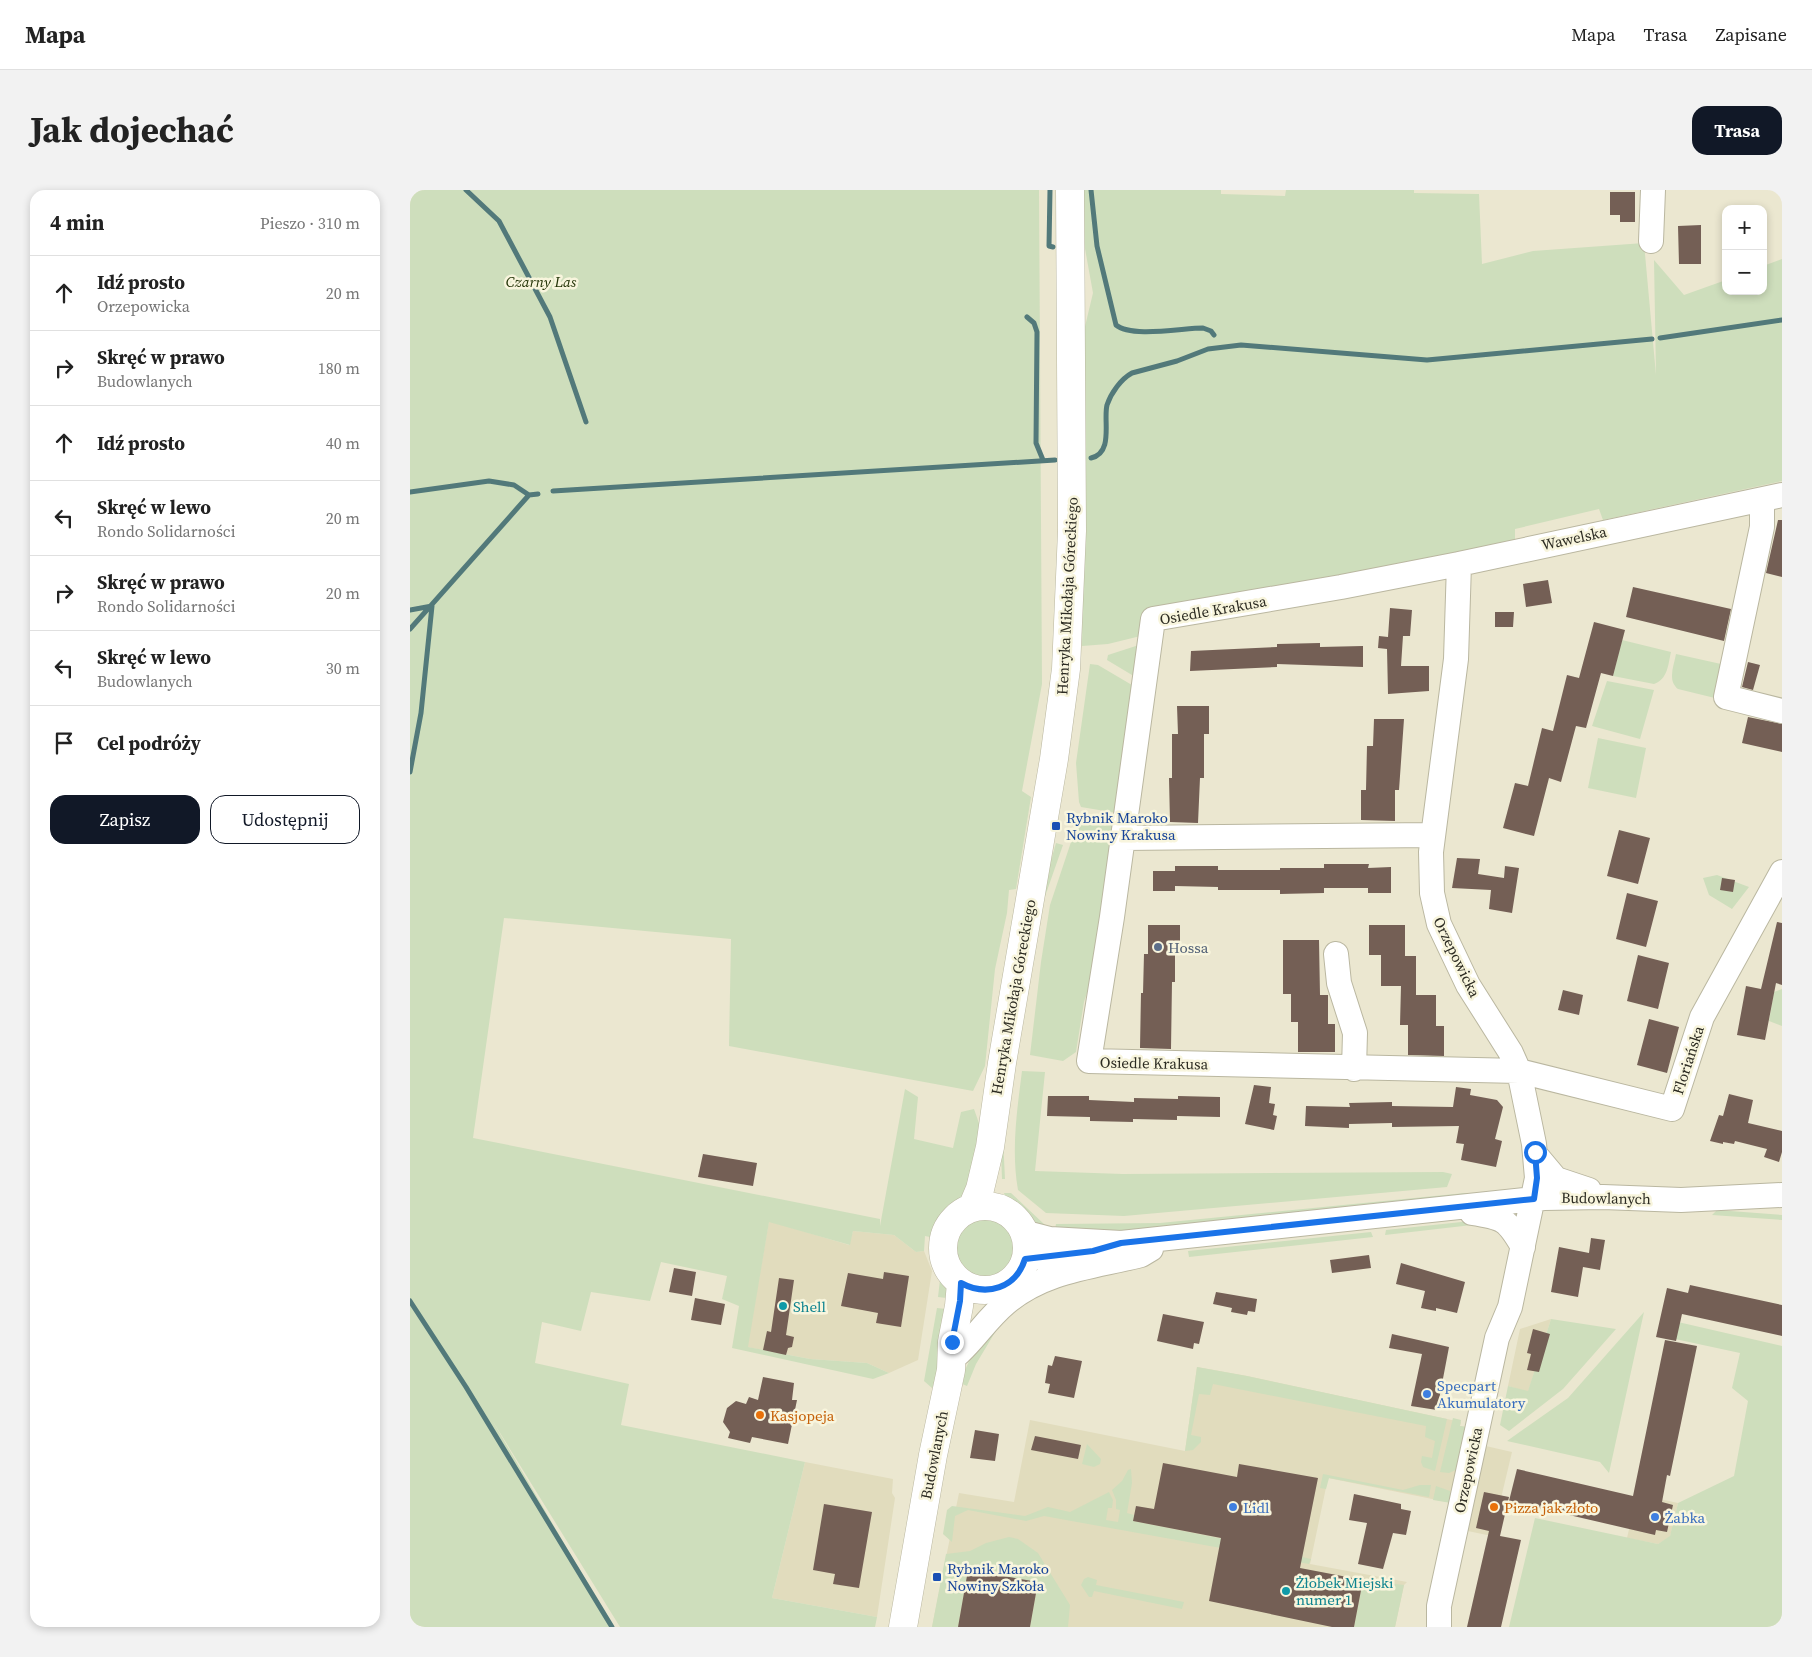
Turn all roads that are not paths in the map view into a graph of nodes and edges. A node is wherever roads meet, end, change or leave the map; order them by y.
1 (1070, 190) edge
2 (1653, 190) edge
3 (1651, 241) dead end
4 (1772, 497) edge
5 (1459, 564) junction
6 (1782, 711) edge
7 (1432, 834) junction
8 (1123, 838) junction
9 (1782, 872) edge
10 (1336, 954) dead end
11 (1354, 1068) junction
12 (1519, 1071) junction
13 (990, 1147) junction
14 (1535, 1154) junction
15 (1782, 1196) edge
16 (1612, 1197) junction
17 (1534, 1199) junction
18 (1681, 1200) junction
19 (972, 1208) junction
20 (1446, 1208) junction
21 (1000, 1209) junction
22 (1782, 1211) edge
23 (1173, 1237) junction
24 (1024, 1246) junction
25 (1523, 1248) junction
26 (974, 1287) junction
27 (955, 1362) junction
28 (1439, 1617) edge
29 (903, 1627) edge
30 (1426, 1627) edge

1 - 13 main road, Henryka Mikołaja Góreckiego
2 - 3 street
4 - 5 street, Wawelska
4 - 6 street
5 - 7 street, Orzepowicka
5 - 8 street, Osiedle Krakusa
7 - 8 street
7 - 12 street, Orzepowicka
8 - 11 street, Osiedle Krakusa
9 - 12 street, Floriańska
10 - 11 street
11 - 12 street, Osiedle Krakusa
12 - 14 street, Orzepowicka
13 - 19 main road, Henryka Mikołaja Góreckiego
13 - 21 main road, Henryka Mikołaja Góreckiego
14 - 16 street, Orzepowicka
14 - 17 street, Orzepowicka
15 - 18 street, Budowlanych
16 - 17 street, Budowlanych
16 - 18 street, Budowlanych
17 - 20 street, Budowlanych
17 - 25 street, Orzepowicka
18 - 22 street, Budowlanych
19 - 21 main road
19 - 26 main road
20 - 23 street, Budowlanych
20 - 25 street
21 - 24 main road
23 - 24 street, Budowlanych
23 - 27 street, Budowlanych
24 - 26 main road
25 - 28 street, Orzepowicka
26 - 27 main road, Budowlanych
27 - 29 main road, Budowlanych
28 - 30 street, Orzepowicka

